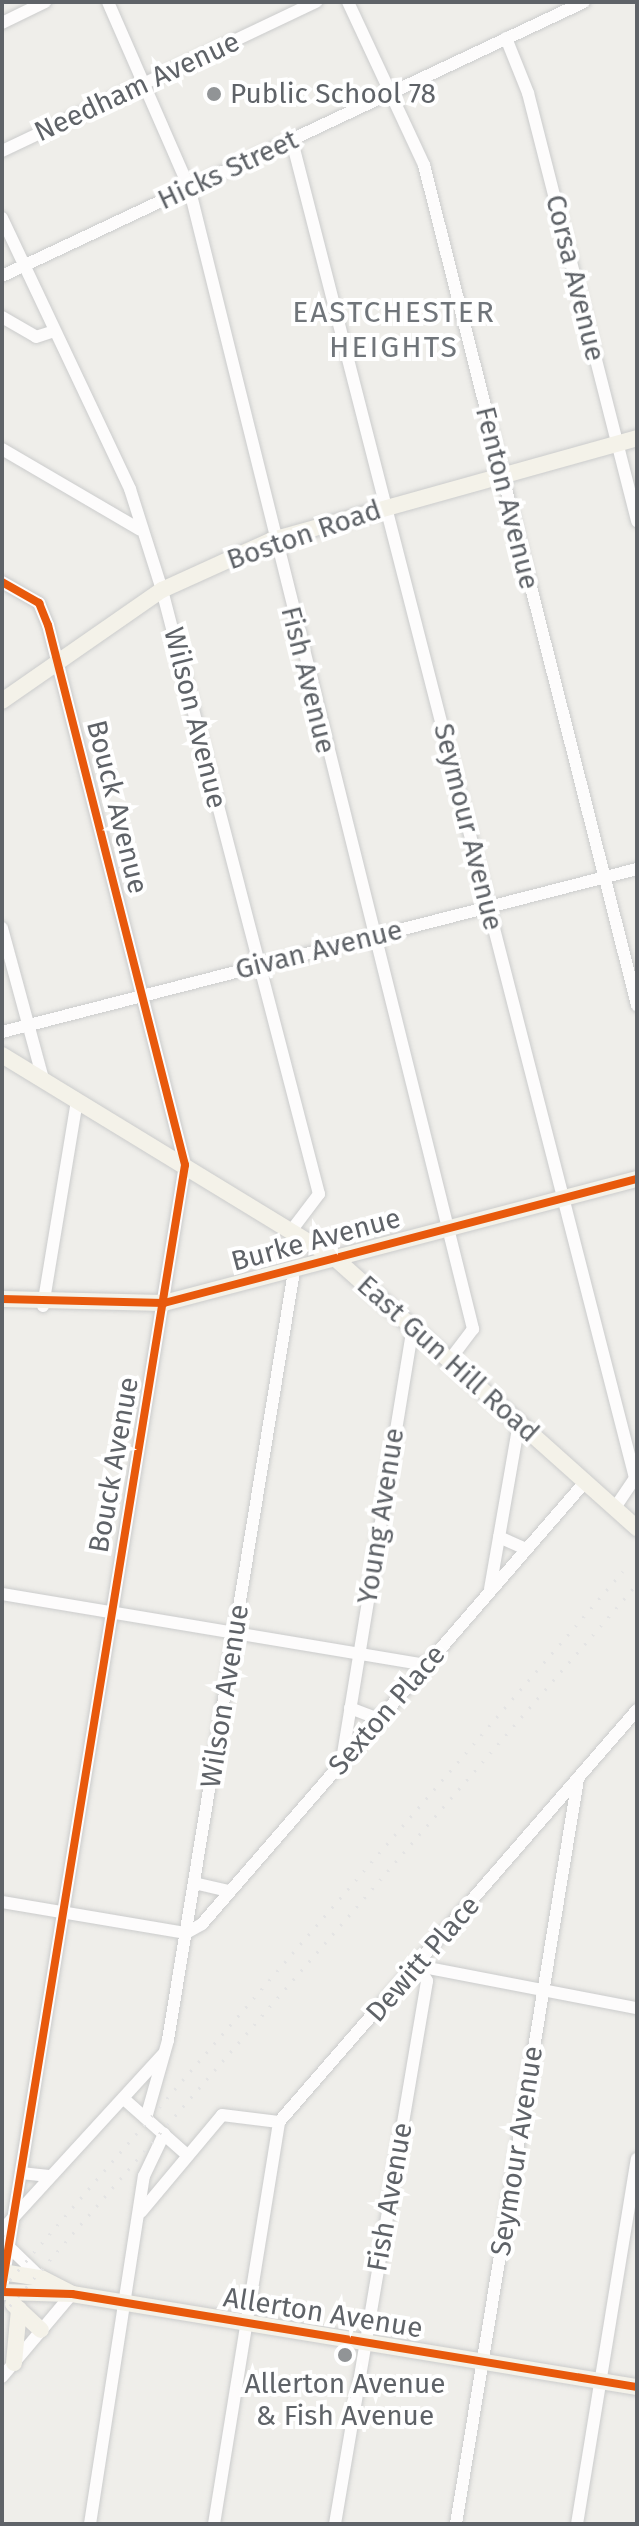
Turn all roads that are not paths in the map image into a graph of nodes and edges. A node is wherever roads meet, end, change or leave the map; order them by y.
1 (45, 2) edge
2 (108, 2) edge
3 (316, 2) edge
4 (348, 2) edge
5 (584, 2) edge
6 (2, 23) edge
7 (506, 38) junction
8 (144, 83) junction
9 (389, 94) junction
10 (292, 141) junction
11 (2, 151) edge
12 (189, 187) junction
13 (2, 218) edge
14 (25, 265) junction
15 (2, 276) edge
16 (2, 317) edge
17 (54, 331) junction
18 (637, 438) edge
19 (617, 443) junction
20 (2, 449) edge
21 (502, 475) junction
22 (387, 506) junction
23 (637, 521) edge
24 (139, 529) junction
25 (272, 540) junction
26 (2, 582) edge
27 (162, 590) junction
28 (56, 660) junction
29 (2, 701) edge
30 (637, 869) edge
31 (604, 877) junction
32 (489, 907) junction
33 (2, 928) edge
34 (373, 936) junction
35 (258, 965) junction
36 (142, 995) junction
37 (637, 1005) edge
38 (30, 1024) junction
39 (2, 1032) edge
40 (2, 1055) edge
41 (43, 1079) junction
42 (77, 1100) junction
43 (185, 1165) junction
44 (637, 1179) edge
45 (563, 1198) junction
46 (447, 1228) junction
47 (291, 1231) junction
48 (336, 1259) junction
49 (294, 1271) junction
50 (2, 1299) edge
51 (164, 1303) junction
52 (43, 1306) junction
53 (413, 1325) junction
54 (450, 1360) junction
55 (519, 1423) junction
56 (585, 1482) junction
57 (615, 1508) junction
58 (637, 1528) edge
59 (499, 1537) junction
60 (526, 1549) junction
61 (490, 1589) junction
62 (2, 1594) edge
63 (112, 1612) junction
64 (235, 1633) junction
65 (358, 1653) junction
66 (427, 1665) junction
67 (350, 1708) junction
68 (637, 1710) edge
69 (379, 1719) junction
70 (342, 1762) junction
71 (578, 1779) junction
72 (194, 1883) junction
73 (230, 1891) junction
74 (2, 1902) edge
75 (64, 1912) junction
76 (186, 1933) junction
77 (418, 1966) junction
78 (544, 1992) junction
79 (637, 2008) edge
80 (166, 2051) junction
81 (124, 2099) junction
82 (146, 2118) junction
83 (279, 2122) junction
84 (164, 2134) junction
85 (187, 2155) junction
86 (637, 2159) edge
87 (21, 2173) junction
88 (49, 2176) junction
89 (140, 2213) junction
90 (14, 2216) junction
91 (2, 2230) edge
92 (9, 2247) junction
93 (41, 2278) junction
94 (3, 2283) edge
95 (72, 2294) junction
96 (125, 2302) junction
97 (19, 2309) junction
98 (247, 2322) junction
99 (41, 2330) junction
100 (365, 2342) junction
101 (482, 2361) junction
102 (14, 2363) junction
103 (2, 2377) edge
104 (600, 2381) junction
105 (637, 2387) edge
106 (90, 2524) edge
107 (214, 2524) edge
108 (335, 2524) edge
109 (456, 2524) edge
110 (577, 2524) edge

1 - 6 street
2 - 8 street, Fish Avenue
3 - 8 street, Needham Avenue
4 - 9 street, Fenton Avenue
5 - 7 street, Hicks Street
7 - 9 street, Hicks Street
7 - 19 street, Corsa Avenue
8 - 11 street, Needham Avenue
8 - 12 street, Fish Avenue
9 - 10 street, Hicks Street
9 - 21 street, Fenton Avenue
10 - 12 street, Hicks Street
10 - 22 street, Seymour Avenue
12 - 14 street, Hicks Street
12 - 25 street, Fish Avenue
13 - 14 street, Wilson Avenue
14 - 15 street, Hicks Street
14 - 17 street, Wilson Avenue
16 - 17 street
17 - 24 street, Wilson Avenue
18 - 19 main road, Boston Road
19 - 21 main road, Boston Road
19 - 23 street, Corsa Avenue
20 - 24 street
21 - 22 main road, Boston Road
21 - 31 street, Fenton Avenue
22 - 25 main road, Boston Road
22 - 32 street, Seymour Avenue
24 - 27 street, Wilson Avenue
25 - 27 main road, Boston Road
25 - 34 street, Fish Avenue
26 - 28 street, Bouck Avenue
27 - 28 main road, Boston Road
27 - 35 street, Wilson Avenue
28 - 29 main road, Boston Road
28 - 36 street, Bouck Avenue
30 - 31 street, Givan Avenue
31 - 32 street, Givan Avenue
31 - 37 street, Fenton Avenue
32 - 34 street, Givan Avenue
32 - 45 street, Seymour Avenue
33 - 38 street
34 - 35 street, Givan Avenue
34 - 46 street, Fish Avenue
35 - 36 street, Givan Avenue
35 - 47 street, Wilson Avenue
36 - 38 street, Givan Avenue
36 - 43 street, Bouck Avenue
38 - 39 street, Givan Avenue
38 - 41 street
40 - 41 main road, East Gun Hill Road
41 - 42 main road, East Gun Hill Road
42 - 43 main road, East Gun Hill Road
42 - 52 street
43 - 47 main road, East Gun Hill Road
43 - 51 street, Bouck Avenue
44 - 45 main road, Burke Avenue
45 - 46 main road, Burke Avenue
45 - 57 street, Seymour Avenue
46 - 48 main road, Burke Avenue
46 - 54 street, Fish Avenue
47 - 48 main road, East Gun Hill Road
48 - 49 main road, Burke Avenue
48 - 53 main road, East Gun Hill Road
49 - 51 main road, Burke Avenue
49 - 64 street, Wilson Avenue
50 - 52 main road, Burke Avenue
51 - 52 main road, Burke Avenue
51 - 63 street, Bouck Avenue
53 - 54 main road, East Gun Hill Road
53 - 65 street, Young Avenue
54 - 55 main road, East Gun Hill Road
55 - 56 main road, East Gun Hill Road
55 - 59 street
56 - 57 main road, East Gun Hill Road
56 - 60 street, Sexton Place
57 - 58 main road, East Gun Hill Road
59 - 60 street
59 - 61 street
60 - 61 street, Sexton Place
61 - 66 street, Sexton Place
62 - 63 street
63 - 64 street
63 - 75 street, Bouck Avenue
64 - 65 street
64 - 72 street, Wilson Avenue
65 - 66 street
65 - 67 street, Young Avenue
66 - 69 street, Sexton Place
67 - 69 street
67 - 70 street, Young Avenue
68 - 71 street, Dewitt Place
69 - 70 street, Sexton Place
70 - 73 street, Sexton Place
71 - 77 street, Dewitt Place
71 - 78 street, Seymour Avenue
72 - 73 street
72 - 76 street, Wilson Avenue
73 - 76 street, Sexton Place
74 - 75 street
75 - 76 street
75 - 87 street, Bouck Avenue
76 - 80 street, Wilson Avenue
77 - 78 street
77 - 83 street, Dewitt Place
77 - 100 street, Fish Avenue
78 - 79 street
78 - 101 street, Seymour Avenue
80 - 81 street
80 - 82 street, Wilson Avenue
81 - 82 street
81 - 88 street
82 - 84 street
83 - 85 street
83 - 98 street
84 - 85 street
84 - 89 street
85 - 89 street
86 - 104 street
87 - 88 street
87 - 90 street, Bouck Avenue
88 - 90 street
89 - 96 street
90 - 91 street
90 - 92 street, Bouck Avenue
92 - 93 street
92 - 94 street, Bouck Avenue
93 - 94 main road, Allerton Avenue
93 - 95 main road, Allerton Avenue
94 - 95 main road, Allerton Avenue
94 - 97 main road
95 - 96 main road, Allerton Avenue
95 - 99 street
96 - 98 main road, Allerton Avenue
96 - 106 street
97 - 99 main road
97 - 102 main road
98 - 100 main road, Allerton Avenue
98 - 107 street
99 - 102 street
100 - 101 main road, Allerton Avenue
100 - 108 street, Fish Avenue
101 - 104 main road, Allerton Avenue
101 - 109 street, Seymour Avenue
102 - 103 street
104 - 105 main road, Allerton Avenue
104 - 110 street

